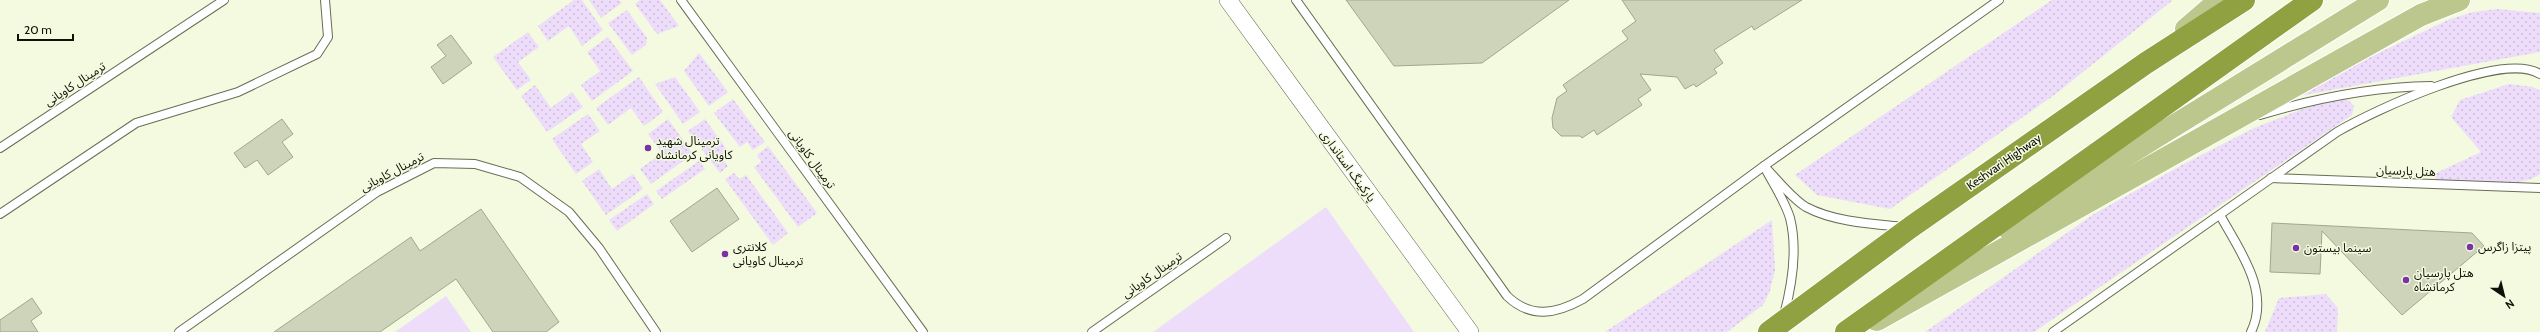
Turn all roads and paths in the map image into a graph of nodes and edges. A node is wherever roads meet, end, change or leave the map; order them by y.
1 (224, 0) edge
2 (325, 0) edge
3 (681, 0) edge
4 (1228, 0) edge
5 (1296, 0) edge
6 (1999, 0) edge
7 (2220, 0) edge
8 (2244, 0) edge
9 (2312, 0) edge
10 (2378, 0) edge
11 (2459, 0) edge
12 (2146, 63) junction
13 (2540, 74) edge
14 (2434, 86) junction
15 (2217, 129) junction
16 (0, 148) edge
17 (1764, 166) junction
18 (2271, 178) junction
19 (2540, 188) edge
20 (0, 214) edge
21 (2220, 215) junction
22 (1911, 227) junction
23 (1226, 238) dead end
24 (1884, 304) junction
25 (1776, 327) edge
26 (179, 332) edge
27 (656, 332) edge
28 (923, 332) edge
29 (1092, 332) edge
30 (1470, 332) edge
31 (1846, 332) edge
32 (1855, 332) edge
33 (2053, 332) edge
34 (2251, 332) edge

1 - 16 lane, ترمینال کاویانی
2 - 20 lane
3 - 28 lane, ترمینال کاویانی
4 - 30 street, پارکینگ استانداری
5 - 17 lane
6 - 17 lane
7 - 12 main road
8 - 12 highway, Keshvari Highway
9 - 24 highway
10 - 24 main road
11 - 15 main road
12 - 22 highway, Keshvari Highway
13 - 14 lane
14 - 15 lane
14 - 18 lane
15 - 32 main road
17 - 22 lane
17 - 25 lane
18 - 19 lane, هتل پارسیان
18 - 21 lane
21 - 33 lane
21 - 34 lane
22 - 25 highway, Keshvari Highway
23 - 29 lane, ترمینال کاویانی
24 - 31 highway
26 - 27 lane, ترمینال کاویانی

